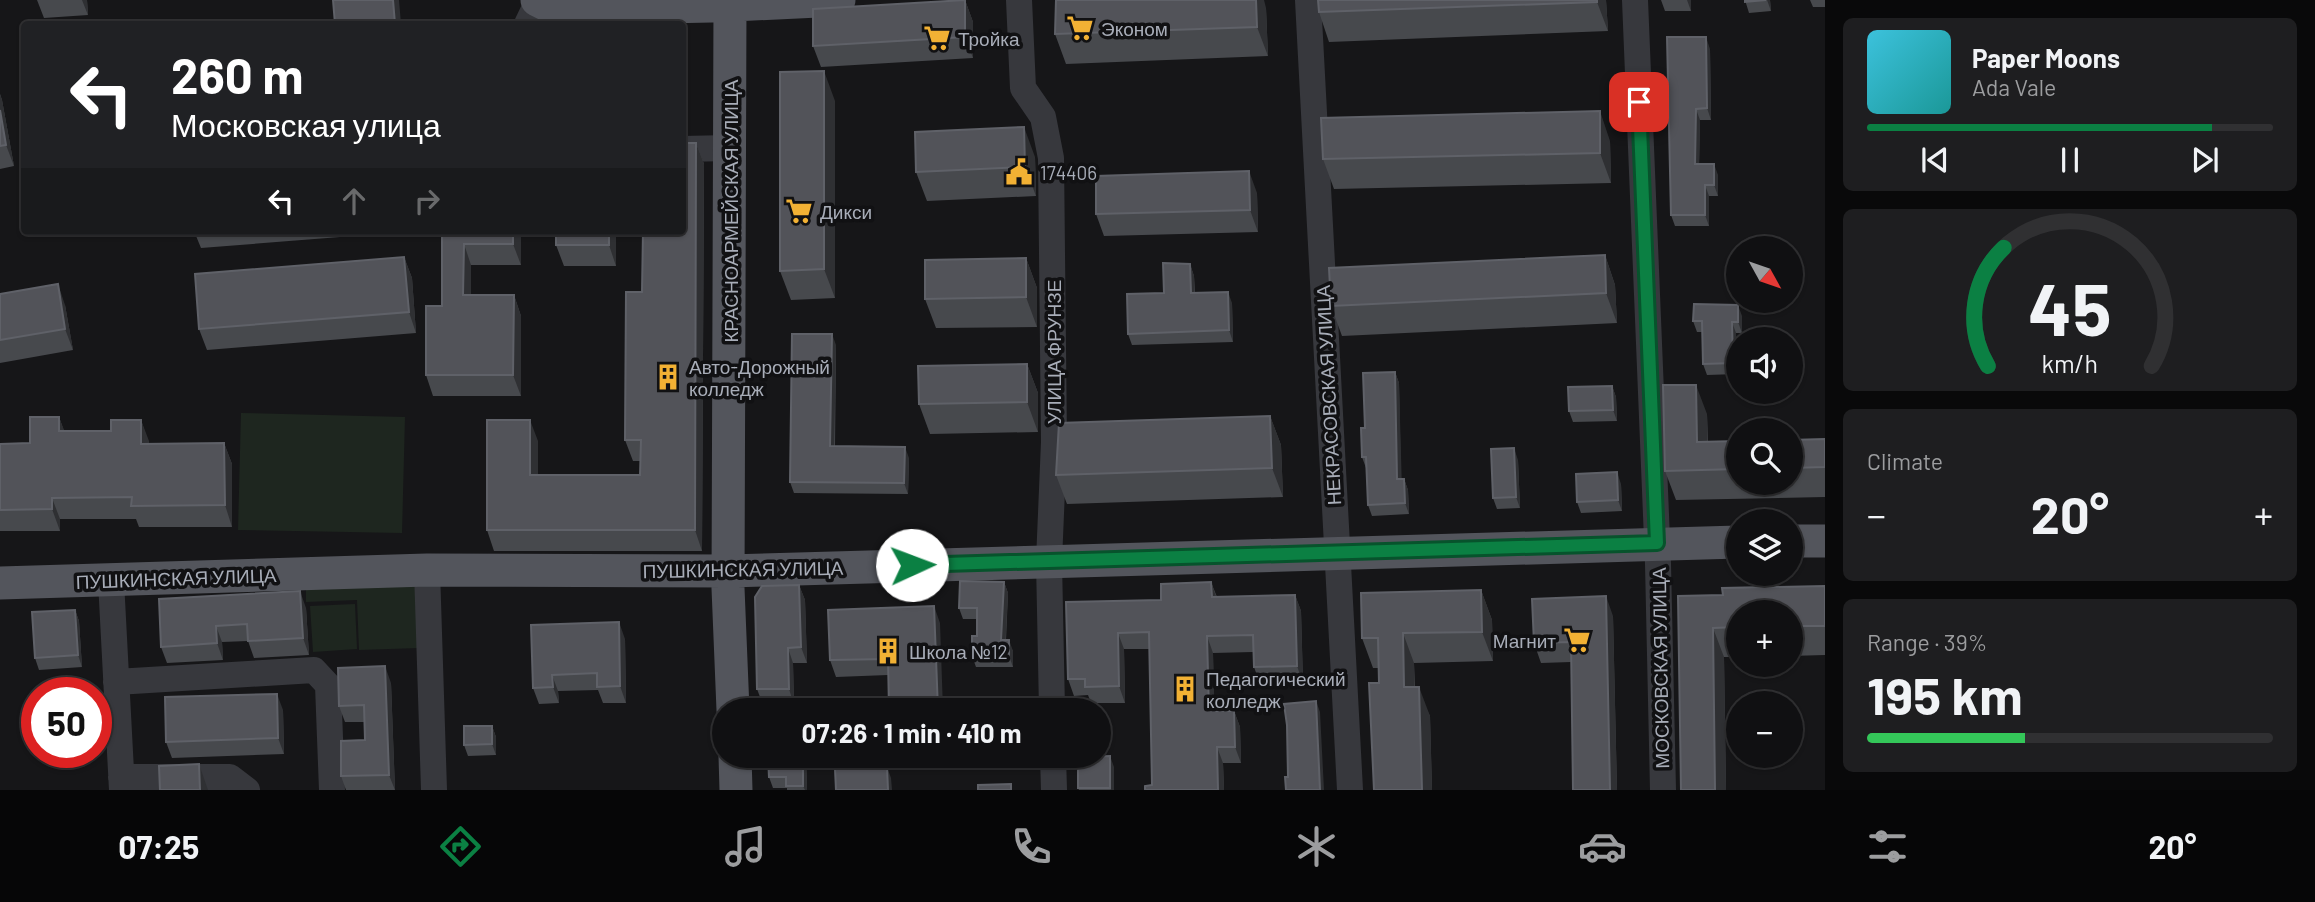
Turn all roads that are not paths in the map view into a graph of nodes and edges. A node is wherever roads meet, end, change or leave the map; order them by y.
1 (538, 0) edge
2 (839, 0) edge
3 (1019, 0) edge
4 (1308, 0) edge
5 (1635, 0) edge
6 (770, 1) edge
7 (730, 4) junction
8 (528, 21) edge
9 (730, 148) junction
10 (686, 149) edge
11 (1803, 541) edge
12 (1825, 541) edge
13 (1726, 542) edge
14 (1657, 543) junction
15 (1336, 553) junction
16 (1049, 561) junction
17 (428, 570) junction
18 (728, 571) junction
19 (111, 581) junction
20 (0, 583) edge
21 (116, 682) junction
22 (733, 698) edge
23 (1052, 698) edge
24 (735, 768) edge
25 (1053, 768) edge
26 (122, 783) edge
27 (216, 784) edge
28 (247, 790) edge
29 (332, 790) edge
30 (434, 790) edge
31 (736, 790) edge
32 (1054, 790) edge
33 (1350, 790) edge
34 (1663, 790) edge

1 - 7 main road
1 - 8 street
2 - 6 main road
3 - 16 street, УЛИЦА ФРУНЗЕ
4 - 15 street, НЕКРАСОВСКАЯ УЛИЦА
5 - 14 street, МОСКОВСКАЯ УЛИЦА
6 - 7 main road
7 - 9 main road, КРАСНОАРМЕЙСКАЯ УЛИЦА
9 - 10 street
9 - 18 main road, КРАСНОАРМЕЙСКАЯ УЛИЦА
11 - 12 main road
13 - 14 main road, ПУШКИНСКАЯ УЛИЦА
14 - 15 main road, ПУШКИНСКАЯ УЛИЦА
14 - 34 street, МОСКОВСКАЯ УЛИЦА
15 - 16 main road, ПУШКИНСКАЯ УЛИЦА
15 - 33 street, НЕКРАСОВСКАЯ УЛИЦА
16 - 18 main road, ПУШКИНСКАЯ УЛИЦА
16 - 23 street, УЛИЦА ФРУНЗЕ
17 - 18 main road, ПУШКИНСКАЯ УЛИЦА
17 - 19 main road, ПУШКИНСКАЯ УЛИЦА
17 - 30 street
18 - 22 main road, КРАСНОАРМЕЙСКАЯ УЛИЦА
19 - 20 main road, ПУШКИНСКАЯ УЛИЦА
19 - 21 street
21 - 26 street
21 - 29 street
24 - 31 main road
25 - 32 street
26 - 27 street
27 - 28 street

